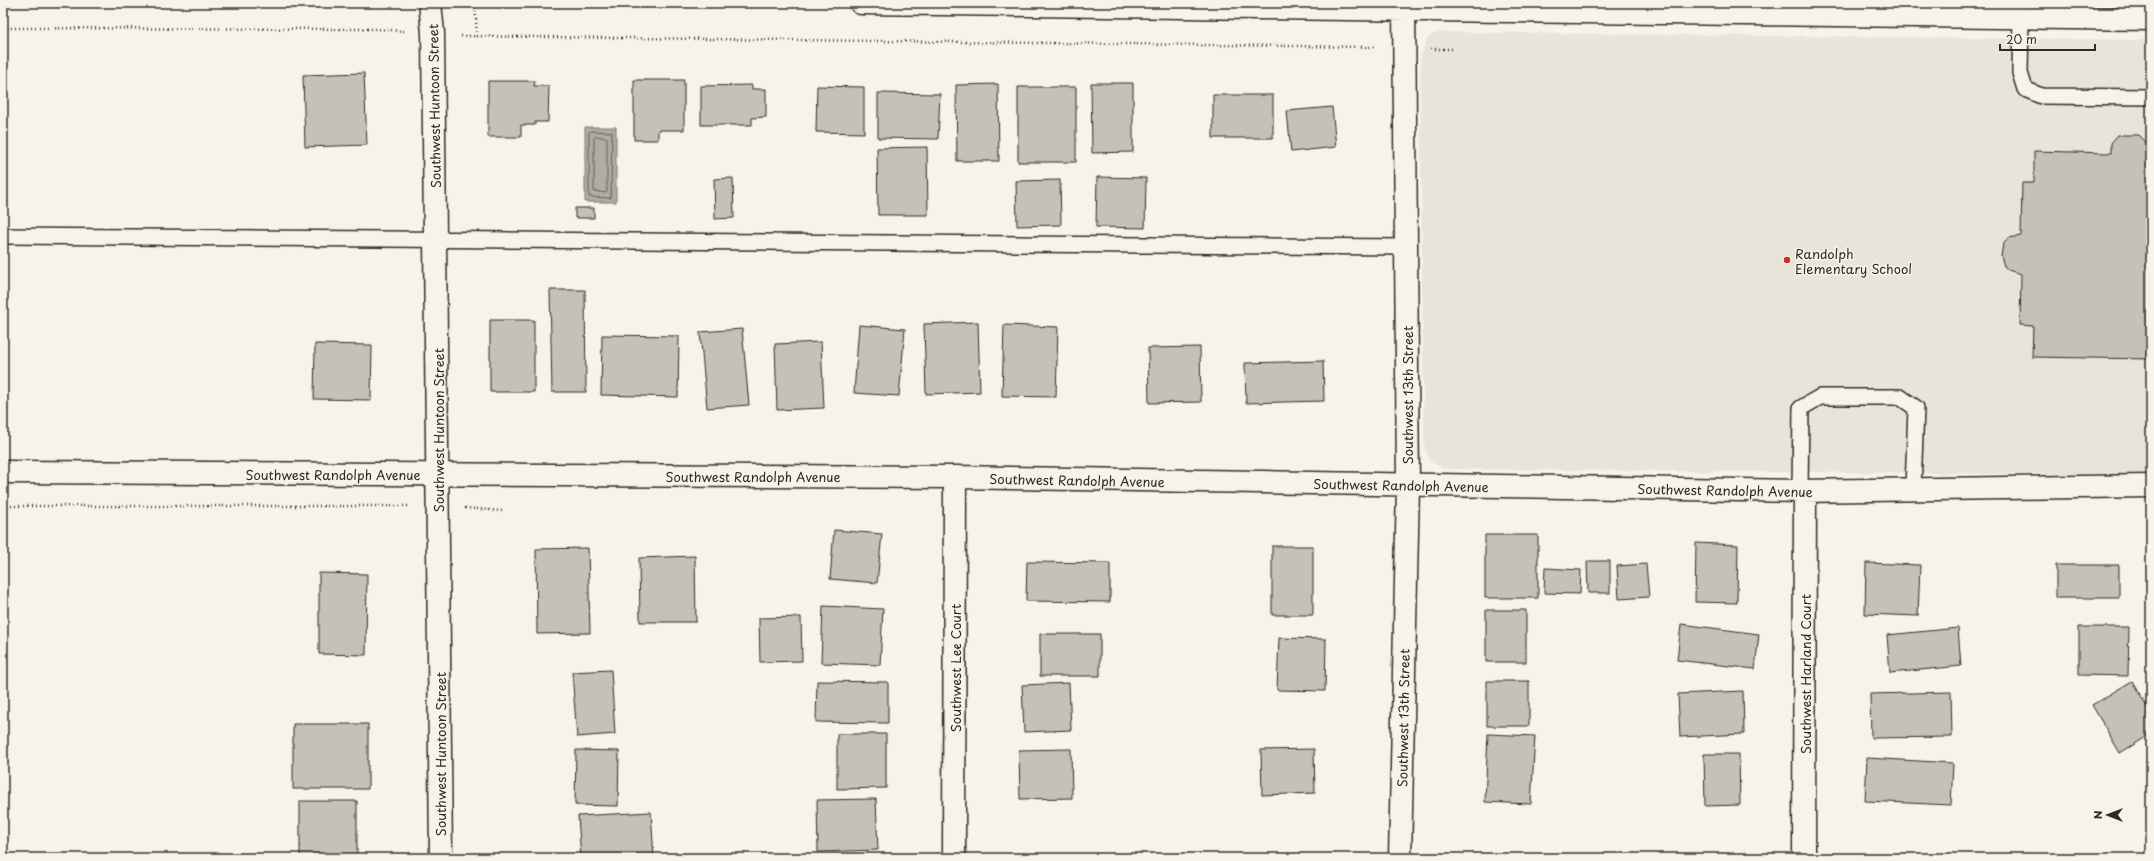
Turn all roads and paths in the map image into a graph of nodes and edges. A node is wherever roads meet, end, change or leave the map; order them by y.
1 (430, 3) edge
2 (475, 3) edge
3 (860, 3) edge
4 (1404, 6) edge
5 (2021, 17) junction
6 (2151, 19) edge
7 (3, 28) edge
8 (433, 33) junction
9 (476, 38) junction
10 (1405, 47) junction
11 (1454, 50) dead end
12 (2151, 97) edge
13 (3, 236) edge
14 (437, 238) junction
15 (1407, 247) junction
16 (3, 472) edge
17 (439, 474) junction
18 (955, 477) junction
19 (1408, 486) junction
20 (2151, 486) edge
21 (1913, 489) junction
22 (1802, 491) junction
23 (3, 506) edge
24 (439, 506) junction
25 (503, 511) dead end
26 (441, 858) edge
27 (954, 858) edge
28 (1400, 858) edge
29 (1804, 858) edge

1 - 8 street, Southwest Huntoon Street
2 - 9 path
3 - 4 street
4 - 5 street
4 - 10 street, Southwest 13th Street
5 - 6 street
5 - 12 lane
7 - 8 path
8 - 9 path
8 - 14 street, Southwest Huntoon Street
9 - 10 path
10 - 11 path
10 - 15 street, Southwest 13th Street
13 - 14 lane
14 - 15 lane
14 - 17 street, Southwest Huntoon Street
15 - 19 street, Southwest 13th Street
16 - 17 street, Southwest Randolph Avenue
17 - 18 street, Southwest Randolph Avenue
17 - 24 street, Southwest Huntoon Street
18 - 19 street, Southwest Randolph Avenue
18 - 27 street, Southwest Lee Court
19 - 22 street, Southwest Randolph Avenue
19 - 28 street, Southwest 13th Street
20 - 21 street, Southwest Randolph Avenue
21 - 22 street, Southwest Randolph Avenue
21 - 22 lane
22 - 29 street, Southwest Harland Court
23 - 24 path
24 - 25 path
24 - 26 street, Southwest Huntoon Street

